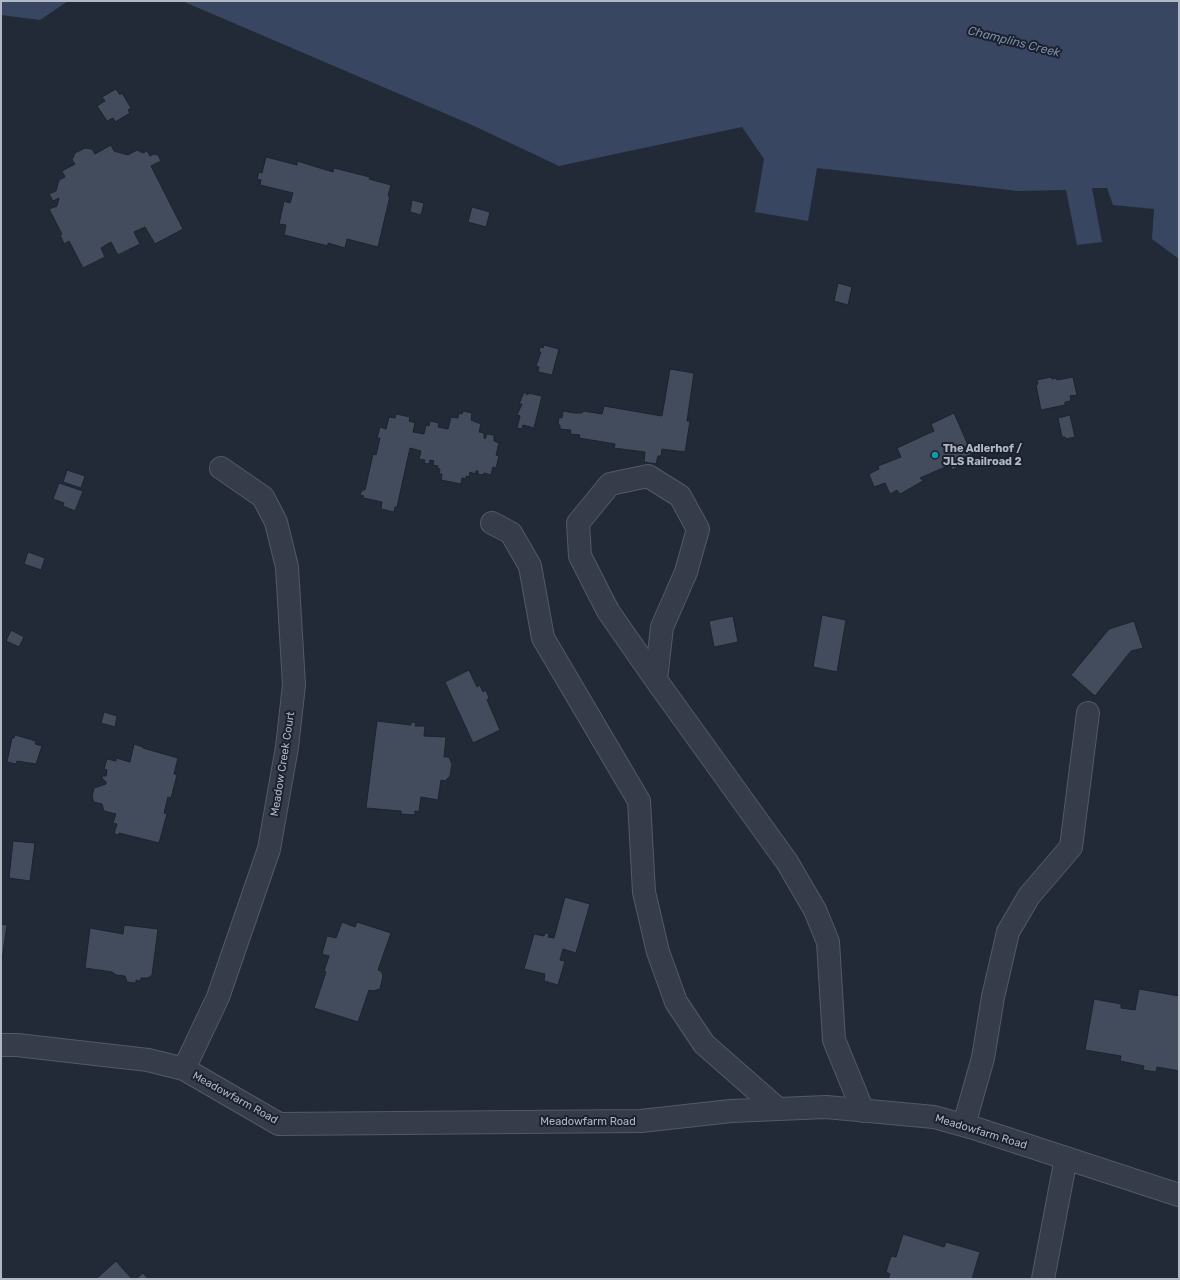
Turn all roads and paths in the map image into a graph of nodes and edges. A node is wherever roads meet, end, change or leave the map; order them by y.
1 (221, 468) dead end
2 (492, 523) dead end
3 (656, 680) junction
4 (1088, 712) dead end
5 (1, 1045) edge
6 (184, 1069) junction
7 (778, 1109) junction
8 (864, 1111) junction
9 (964, 1125) junction
10 (1066, 1158) junction
11 (1179, 1195) edge
12 (1043, 1279) edge

1 - 6 street, Meadow Creek Court
2 - 7 street
3 - 3 street
3 - 8 street
4 - 9 street
5 - 6 street, Meadowfarm Road
6 - 7 street, Meadowfarm Road
7 - 8 street, Meadowfarm Road
8 - 9 street, Meadowfarm Road
9 - 10 street, Meadowfarm Road
10 - 11 street, Meadowfarm Road
10 - 12 street

